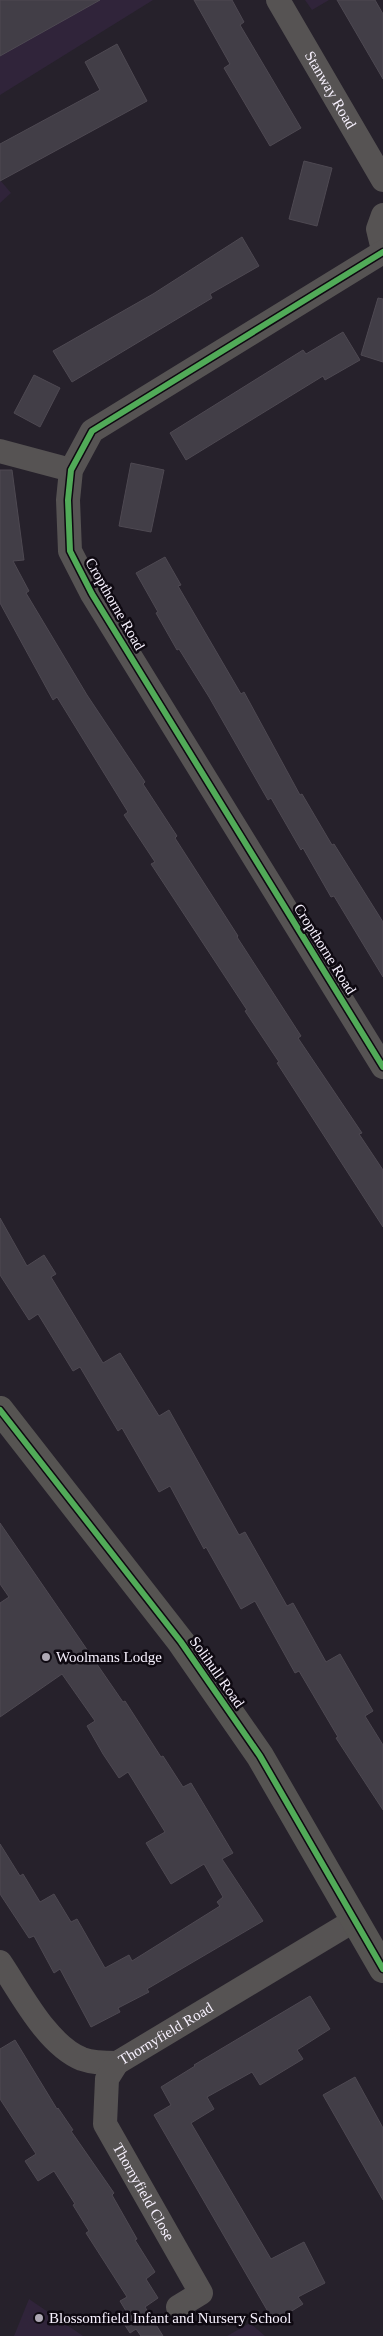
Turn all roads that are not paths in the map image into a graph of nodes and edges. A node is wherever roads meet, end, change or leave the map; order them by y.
1 (278, 0) edge
2 (383, 180) edge
3 (383, 214) edge
4 (383, 251) edge
5 (0, 451) edge
6 (71, 470) junction
7 (383, 1067) edge
8 (0, 1410) edge
9 (355, 1920) junction
10 (0, 1962) edge
11 (383, 1969) edge
12 (116, 2063) junction
13 (178, 2307) dead end

1 - 2 street, Stanway Road
3 - 4 street
4 - 6 street, Cropthorne Road
5 - 6 street
6 - 7 street, Cropthorne Road
8 - 9 street, Solihull Road
9 - 11 street, Solihull Road
9 - 12 street, Thornyfield Road
10 - 12 street, Thornyfield Road
12 - 13 street, Thornyfield Close

